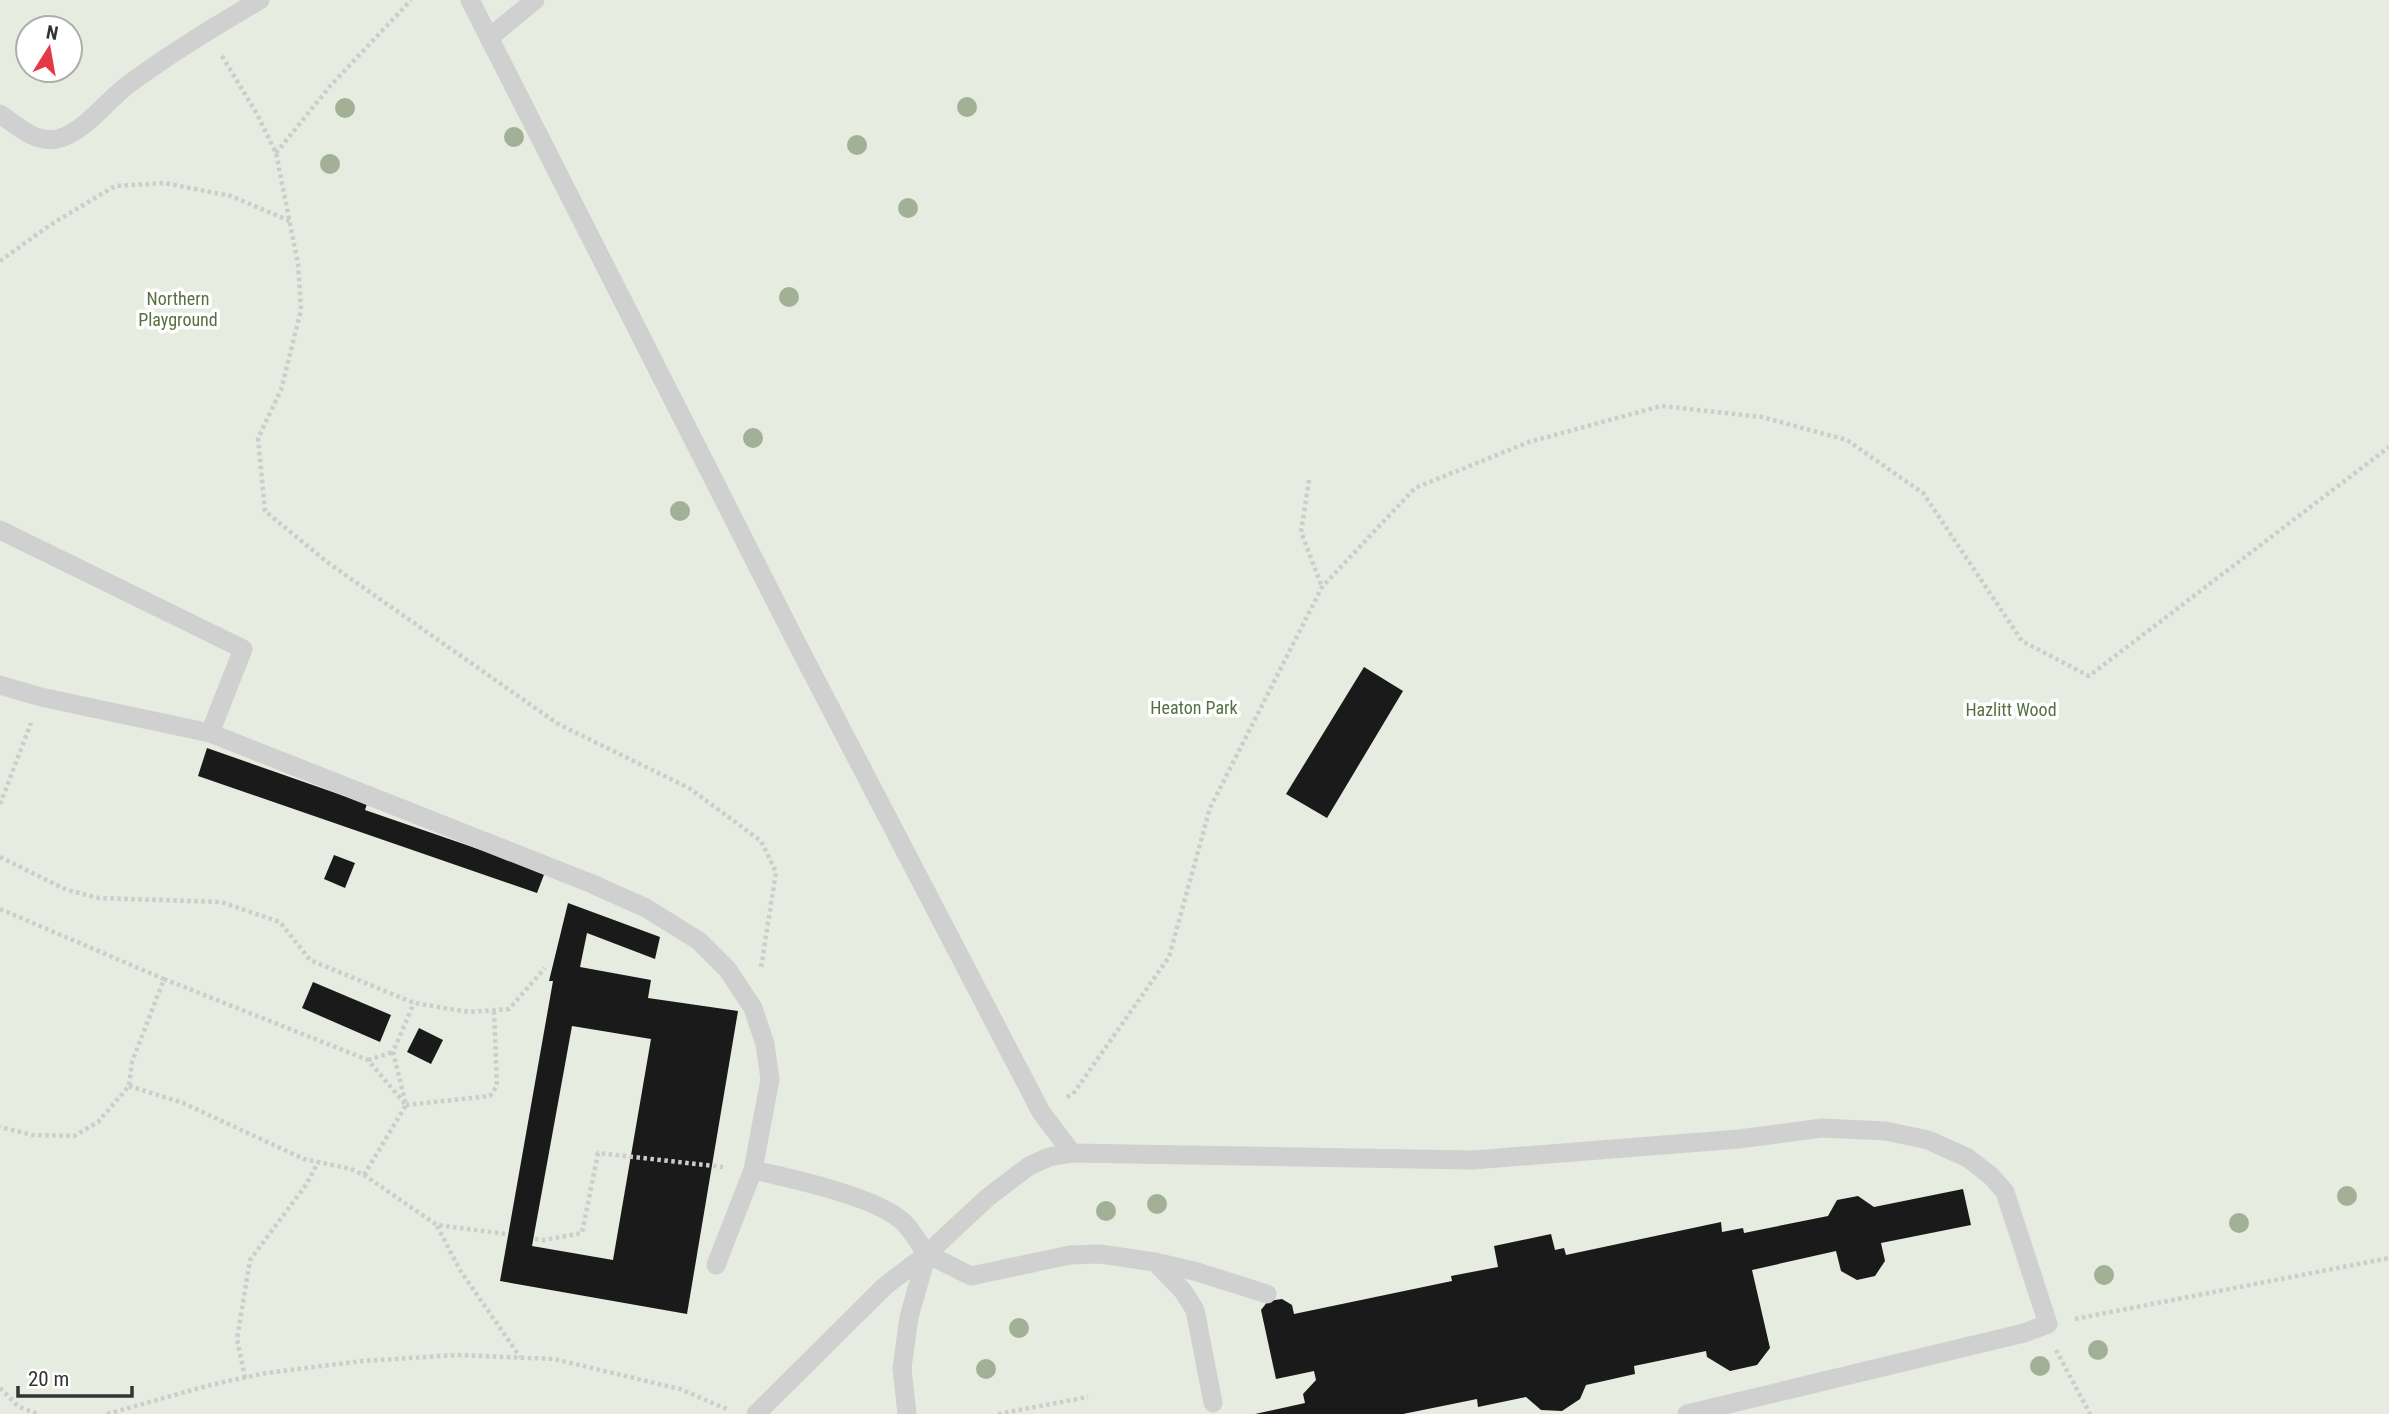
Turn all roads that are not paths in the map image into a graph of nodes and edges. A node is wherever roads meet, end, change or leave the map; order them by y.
1 (260, 0) edge
2 (470, 0) edge
3 (535, 0) edge
4 (489, 38) junction
5 (0, 114) edge
6 (0, 530) edge
7 (0, 685) edge
8 (210, 733) junction
9 (1072, 1153) junction
10 (753, 1170) junction
11 (927, 1254) junction
12 (1155, 1262) junction
13 (716, 1265) dead end
14 (1267, 1294) dead end
15 (1213, 1403) dead end
16 (756, 1414) edge
17 (907, 1414) edge
18 (1687, 1414) edge

1 - 5 lane
2 - 4 lane
3 - 4 lane
4 - 9 lane
6 - 8 lane
7 - 8 lane
8 - 10 lane
9 - 11 lane
9 - 18 lane
10 - 11 lane
10 - 13 lane
11 - 12 lane
11 - 16 lane
11 - 17 lane
12 - 14 lane
12 - 15 lane

